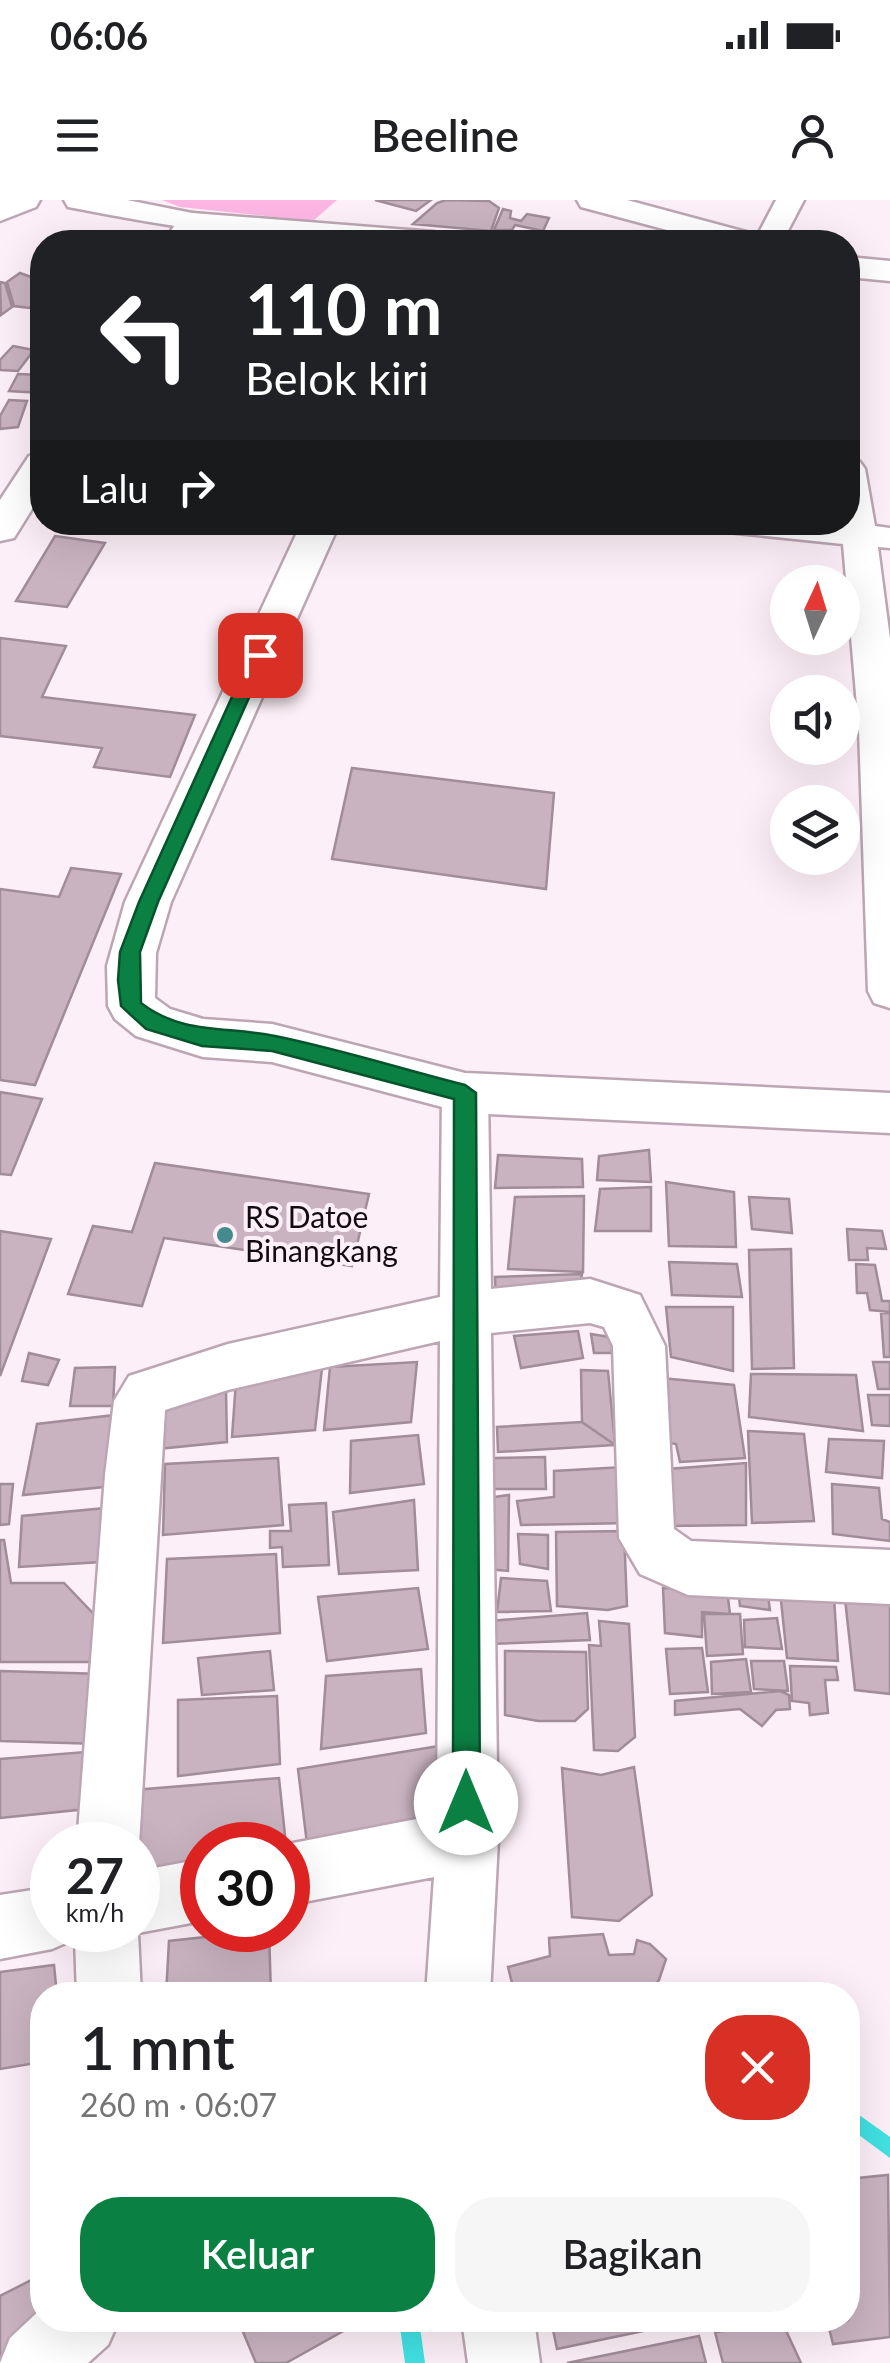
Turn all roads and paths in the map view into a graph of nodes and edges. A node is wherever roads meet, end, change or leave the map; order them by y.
1 (25, 200) edge
2 (78, 200) edge
3 (790, 200) edge
4 (600, 201) edge
5 (0, 212) edge
6 (179, 230) edge
7 (683, 230) edge
8 (774, 230) edge
9 (860, 269) edge
10 (890, 272) edge
11 (30, 483) edge
12 (860, 499) edge
13 (0, 530) edge
14 (315, 535) edge
15 (875, 537) edge
16 (888, 805) edge
17 (890, 991) edge
18 (465, 1093) junction
19 (890, 1113) edge
20 (464, 1314) junction
21 (890, 1577) edge
22 (109, 1822) edge
23 (466, 1840) junction
24 (310, 1870) edge
25 (30, 1922) edge
26 (0, 1927) edge
27 (107, 1952) edge
28 (109, 1982) edge
29 (459, 1982) edge
30 (70, 2332) edge
31 (500, 2332) edge
32 (35, 2363) edge
33 (504, 2363) edge

1 - 5 main road
2 - 6 main road
3 - 8 street
4 - 7 main road
9 - 10 main road
11 - 13 main road
12 - 15 street
14 - 18 main road
15 - 16 street
16 - 17 street
18 - 19 main road
18 - 20 street
20 - 21 street
20 - 22 street
20 - 23 street
23 - 24 street
23 - 29 street
25 - 26 street
27 - 28 street
30 - 32 street
31 - 33 street

